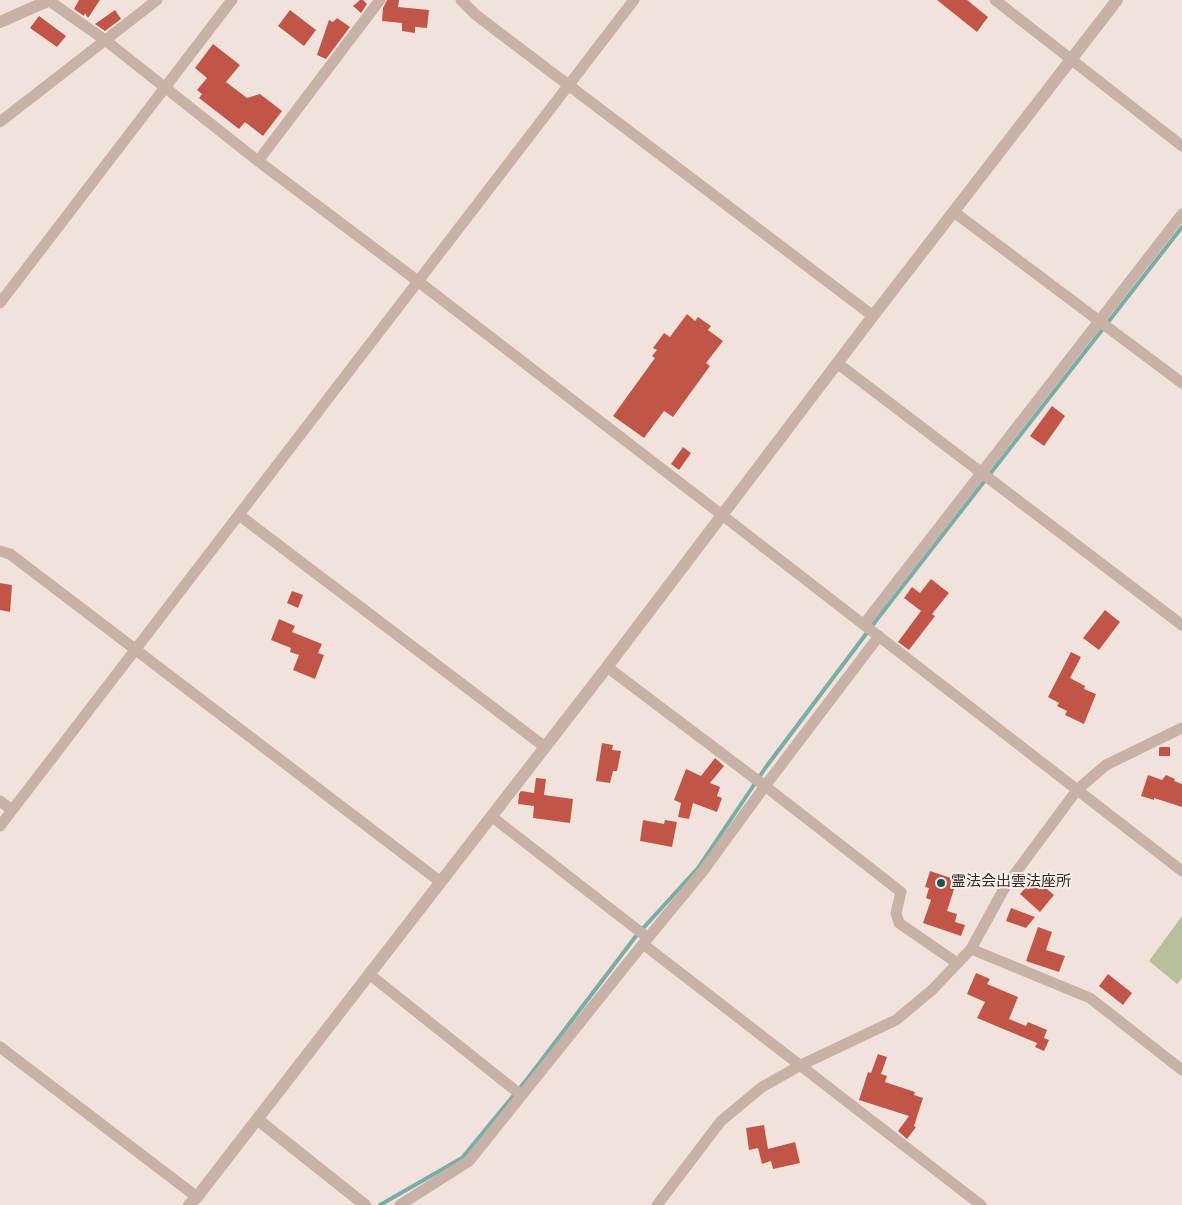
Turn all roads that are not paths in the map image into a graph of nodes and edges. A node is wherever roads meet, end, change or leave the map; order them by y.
1 (49, 0) edge
2 (157, 0) edge
3 (232, 0) edge
4 (380, 0) edge
5 (461, 0) edge
6 (634, 0) edge
7 (995, 0) edge
8 (1117, 0) edge
9 (0, 22) edge
10 (105, 40) junction
11 (1072, 58) junction
12 (569, 85) junction
13 (166, 88) junction
14 (0, 122) edge
15 (1182, 146) edge
16 (258, 161) junction
17 (954, 212) junction
18 (1182, 214) edge
19 (419, 282) junction
20 (0, 302) edge
21 (873, 316) junction
22 (1098, 320) junction
23 (837, 363) junction
24 (1182, 384) edge
25 (981, 472) junction
26 (239, 515) junction
27 (722, 515) junction
28 (0, 551) edge
29 (864, 624) junction
30 (1182, 626) edge
31 (879, 636) junction
32 (134, 649) junction
33 (607, 667) junction
34 (1182, 728) edge
35 (545, 747) junction
36 (765, 786) junction
37 (1077, 790) junction
38 (0, 801) edge
39 (12, 810) junction
40 (491, 816) junction
41 (0, 826) edge
42 (1182, 871) edge
43 (438, 884) junction
44 (645, 941) junction
45 (971, 949) junction
46 (957, 963) junction
47 (369, 974) junction
48 (0, 1047) edge
49 (801, 1065) junction
50 (1182, 1070) edge
51 (522, 1095) junction
52 (257, 1119) junction
53 (193, 1201) edge
54 (365, 1205) edge
55 (400, 1205) edge
56 (657, 1205) edge
57 (981, 1205) edge

1 - 9 street
1 - 10 street
2 - 10 street
3 - 13 street
4 - 16 street
5 - 12 street
6 - 12 street
7 - 11 street
8 - 11 street
10 - 13 street
10 - 14 street
11 - 15 street
11 - 17 street
12 - 19 street
12 - 21 street
13 - 16 street
13 - 20 street
16 - 19 street
17 - 21 street
17 - 22 street
18 - 22 street
19 - 26 street
19 - 27 street
21 - 23 street
22 - 24 street
22 - 25 street
23 - 25 street
23 - 27 street
25 - 29 street
25 - 30 street
26 - 32 street
26 - 35 street
27 - 29 street
27 - 33 street
28 - 32 street
29 - 31 street
31 - 36 street
31 - 37 street
32 - 39 street
32 - 43 street
33 - 35 street
33 - 36 street
34 - 37 street
35 - 40 street
36 - 44 street
36 - 46 street
37 - 42 street
37 - 45 street
38 - 39 street
39 - 41 street
40 - 43 street
40 - 44 street
43 - 47 street
44 - 49 street
44 - 51 street
45 - 46 street
45 - 50 street
46 - 49 street
47 - 51 street
47 - 52 street
48 - 53 street
49 - 56 street
49 - 57 street
51 - 55 street
52 - 53 street
52 - 54 street

